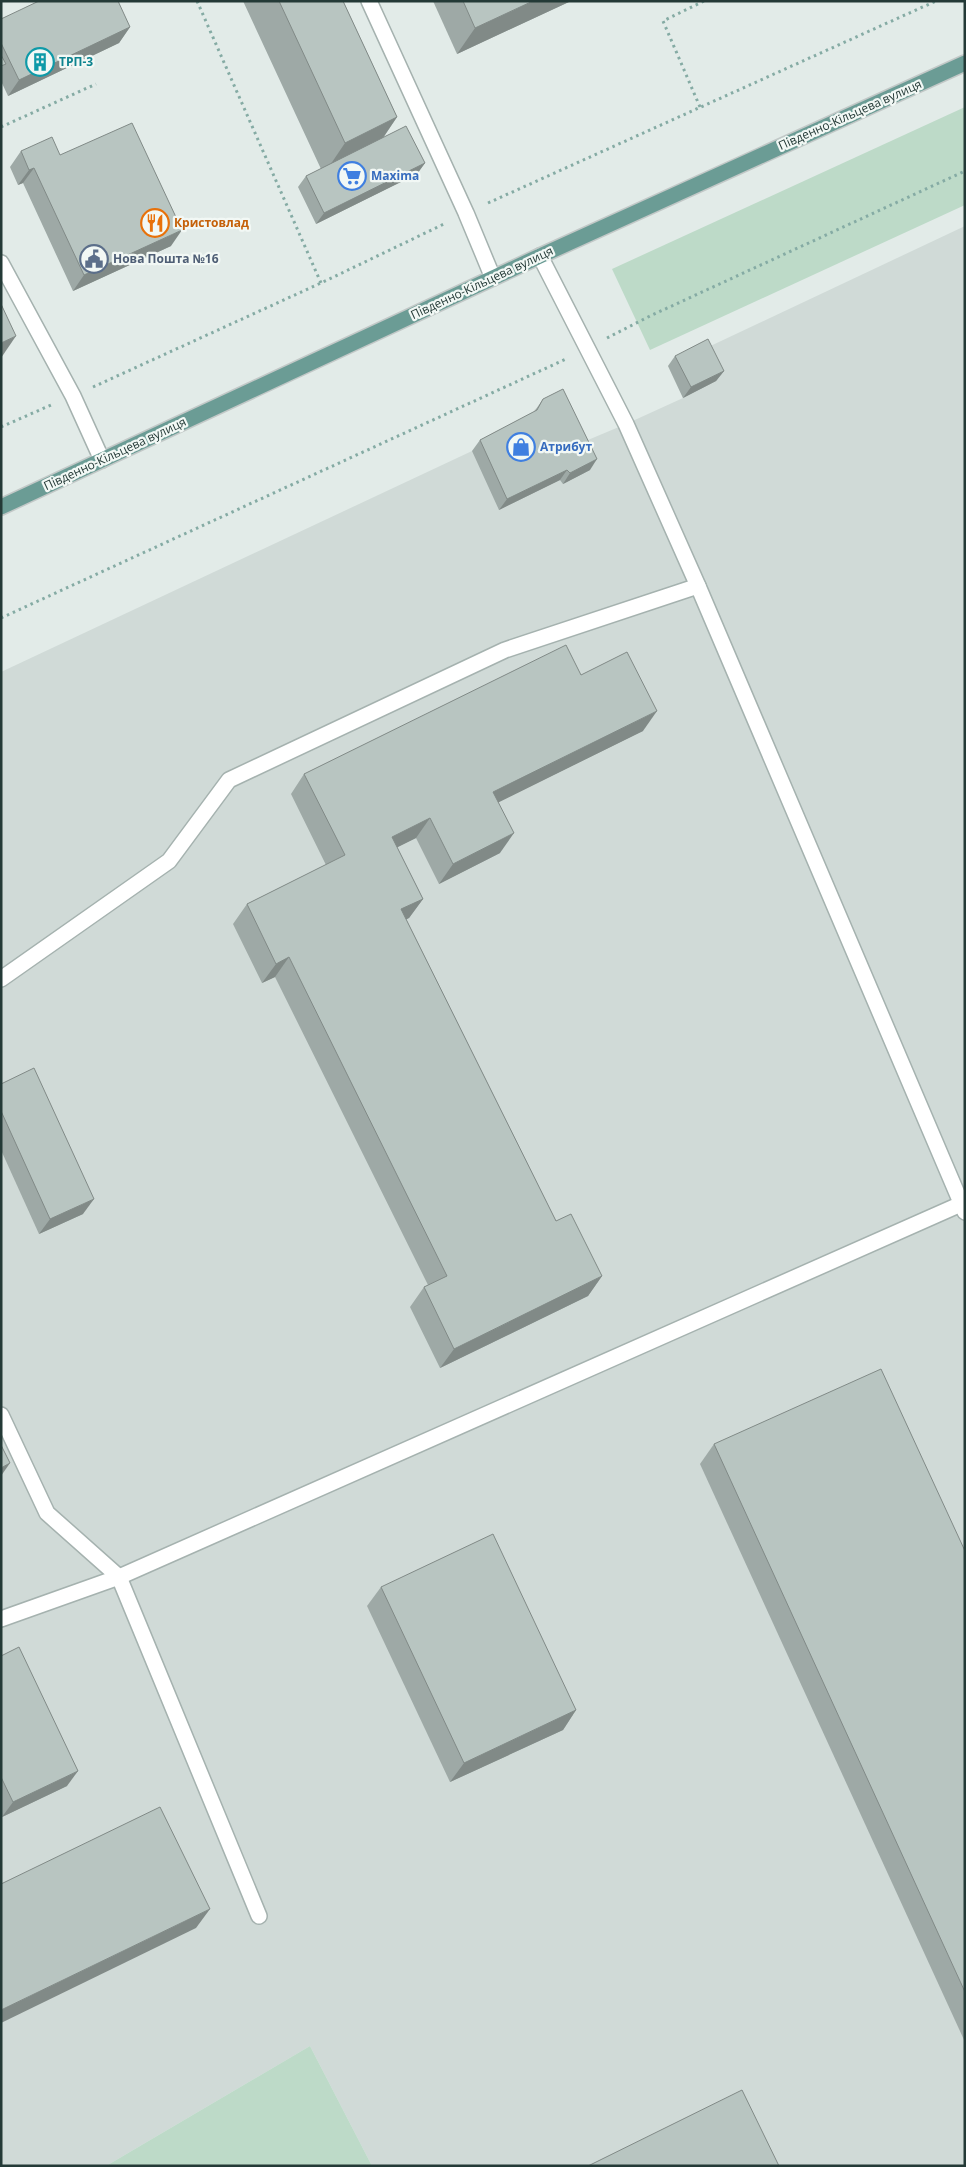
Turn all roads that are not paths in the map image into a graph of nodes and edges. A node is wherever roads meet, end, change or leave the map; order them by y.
1 (369, 1) edge
2 (965, 63) edge
3 (540, 256) junction
4 (1, 263) edge
5 (493, 278) junction
6 (102, 460) junction
7 (1, 507) edge
8 (698, 586) junction
9 (1, 978) edge
10 (963, 1208) edge
11 (1, 1415) edge
12 (119, 1577) junction
13 (1, 1619) edge
14 (259, 1916) dead end

1 - 5 lane
2 - 3 main road, Південно-Кільцева вулиця
3 - 5 main road, Південно-Кільцева вулиця
3 - 8 lane
4 - 6 lane
5 - 6 main road, Південно-Кільцева вулиця
6 - 7 main road, Південно-Кільцева вулиця
8 - 9 lane
8 - 10 lane
10 - 12 lane
11 - 12 lane
12 - 13 lane
12 - 14 lane

